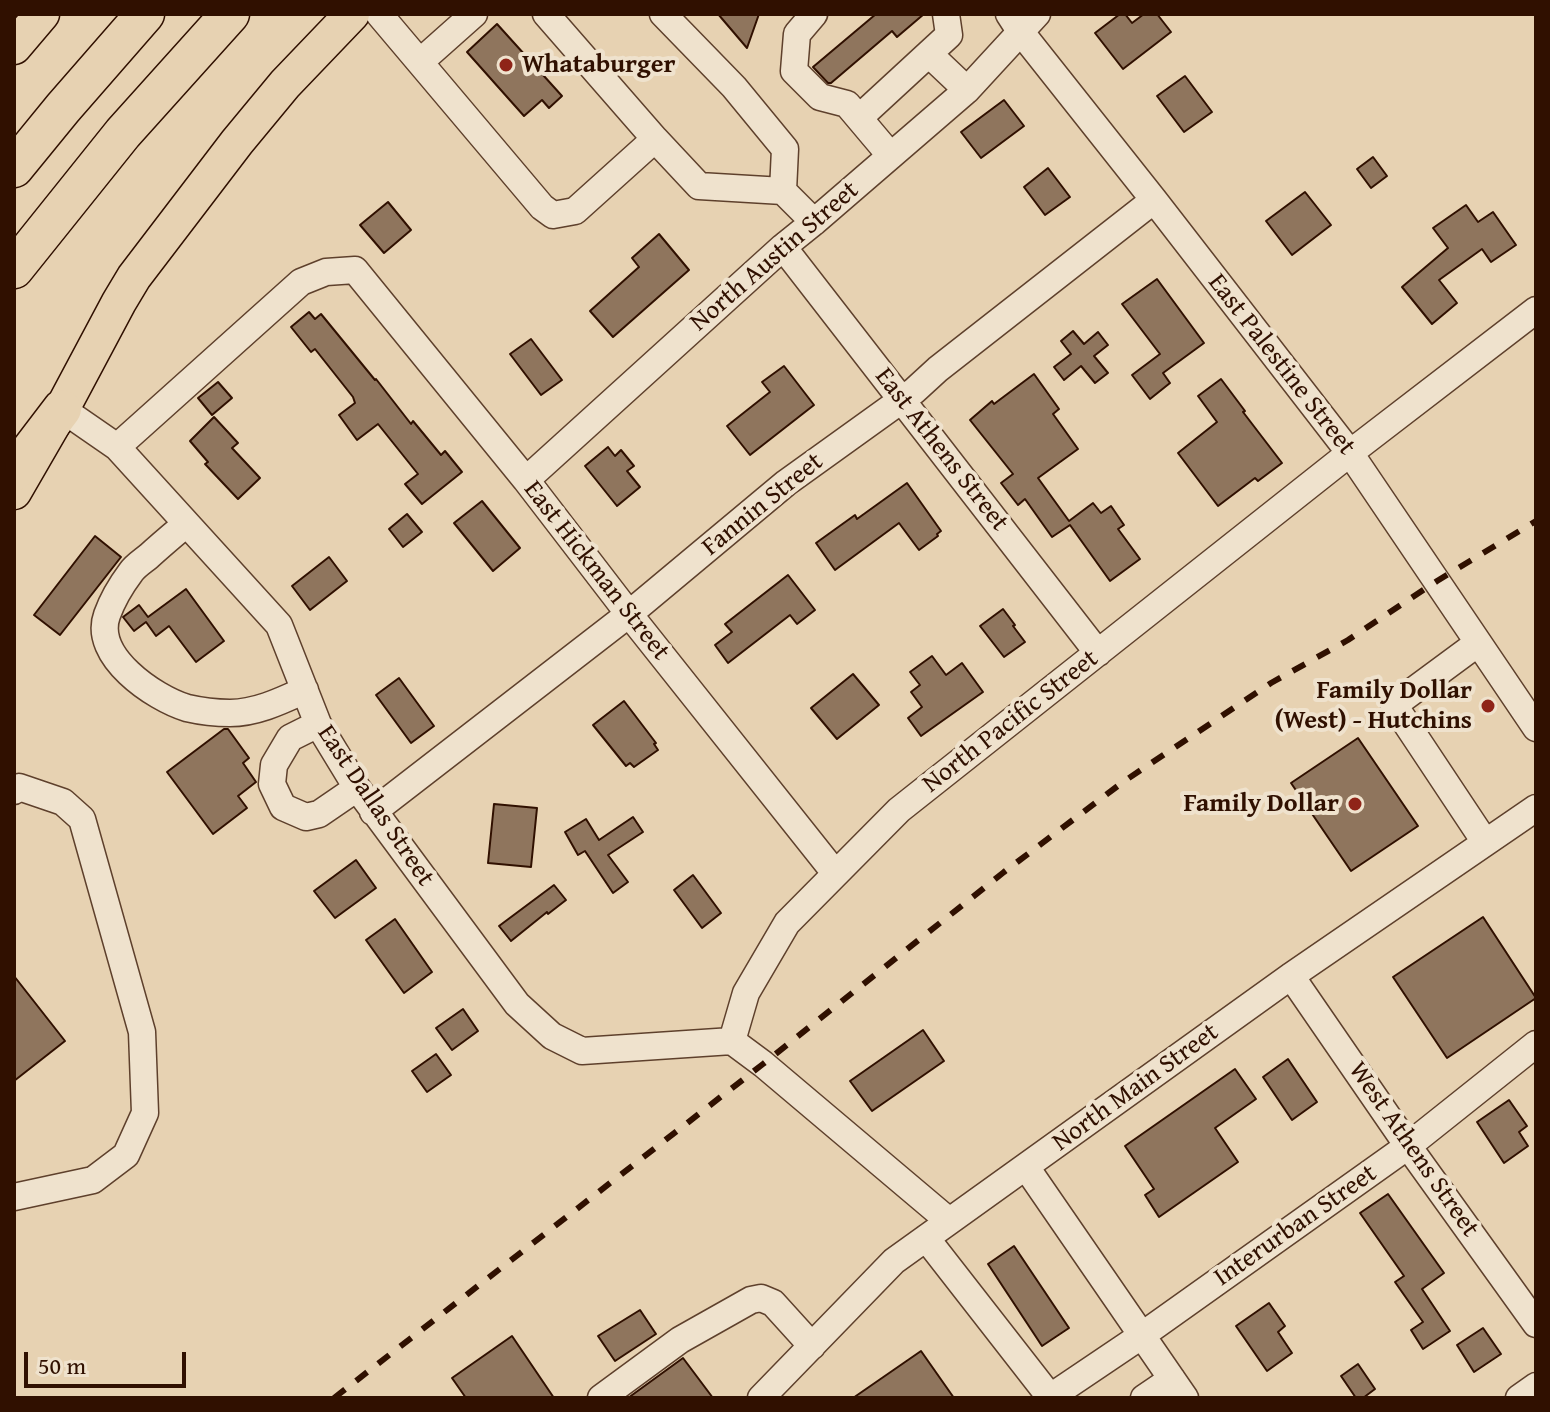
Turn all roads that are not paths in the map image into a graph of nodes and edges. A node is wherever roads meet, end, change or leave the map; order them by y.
1 (42, 14) edge
2 (145, 14) edge
3 (230, 14) edge
4 (352, 14) edge
5 (379, 14) edge
6 (474, 14) edge
7 (546, 14) edge
8 (663, 14) edge
9 (814, 14) edge
10 (946, 14) edge
11 (1022, 20) edge
12 (14, 47) edge
13 (929, 54) junction
14 (420, 62) junction
15 (967, 90) junction
16 (859, 118) junction
17 (655, 139) junction
18 (890, 155) junction
19 (14, 168) edge
20 (783, 191) junction
21 (1154, 200) junction
22 (814, 222) junction
23 (783, 247) junction
24 (14, 269) edge
25 (1536, 310) edge
26 (902, 399) junction
27 (62, 409) junction
28 (117, 447) junction
29 (1350, 453) junction
30 (14, 472) edge
31 (526, 480) junction
32 (14, 492) edge
33 (186, 524) junction
34 (629, 614) junction
35 (1478, 643) junction
36 (1098, 653) junction
37 (305, 690) junction
38 (318, 724) junction
39 (1536, 728) edge
40 (357, 788) junction
41 (14, 791) edge
42 (1536, 808) edge
43 (373, 812) junction
44 (1485, 842) junction
45 (835, 873) junction
46 (1291, 976) junction
47 (732, 1041) junction
48 (1536, 1044) edge
49 (1408, 1146) junction
50 (1026, 1167) junction
51 (14, 1197) edge
52 (949, 1221) junction
53 (926, 1238) junction
54 (1536, 1324) edge
55 (1141, 1336) junction
56 (812, 1346) junction
57 (1536, 1386) edge
58 (1179, 1388) edge
59 (764, 1397) edge
60 (601, 1398) edge
61 (1049, 1398) edge
62 (1144, 1398) edge
63 (1519, 1398) edge

1 - 12 main road
2 - 19 highway
3 - 24 highway
4 - 27 main road
5 - 14 street
6 - 14 street
7 - 17 street
8 - 20 street
9 - 16 street
10 - 13 street
11 - 15 street, North Austin Street
11 - 21 street, East Palestine Street
13 - 15 street
13 - 16 street
14 - 17 street
15 - 18 street, North Austin Street
16 - 18 street
17 - 20 street
18 - 22 street, North Austin Street
20 - 22 street
21 - 26 street, Fannin Street
21 - 29 street, East Palestine Street
22 - 23 street, North Austin Street
23 - 26 street, East Athens Street
23 - 31 street, North Austin Street
25 - 29 street, North Pacific Street
26 - 34 street, Fannin Street
26 - 36 street, East Athens Street
27 - 28 street, East Dallas Street
27 - 30 highway
27 - 32 main road
28 - 31 street, East Hickman Street
28 - 33 street, East Dallas Street
29 - 35 street, East Palestine Street
29 - 36 street, North Pacific Street
31 - 34 street, East Hickman Street
33 - 37 street, East Dallas Street
33 - 37 street
34 - 43 street, Fannin Street
34 - 45 street, East Hickman Street
35 - 39 street, East Palestine Street
35 - 44 street
36 - 45 street, North Pacific Street
37 - 38 street, East Dallas Street
38 - 40 street, East Dallas Street
38 - 40 street
40 - 43 street, East Dallas Street
41 - 51 street
42 - 44 street, North Main Street
43 - 47 street, East Dallas Street
44 - 46 street, North Main Street
45 - 47 street, North Pacific Street
46 - 49 street, West Athens Street
46 - 50 street, North Main Street
47 - 52 street
48 - 49 street, Interurban Street
49 - 54 street, West Athens Street
49 - 55 street, Interurban Street
50 - 52 street, North Main Street
50 - 55 street
52 - 53 street, North Main Street
53 - 56 street, North Main Street
53 - 61 street
55 - 58 street
55 - 61 street, Interurban Street
56 - 59 street, North Main Street
56 - 60 street
57 - 63 street
58 - 62 street

